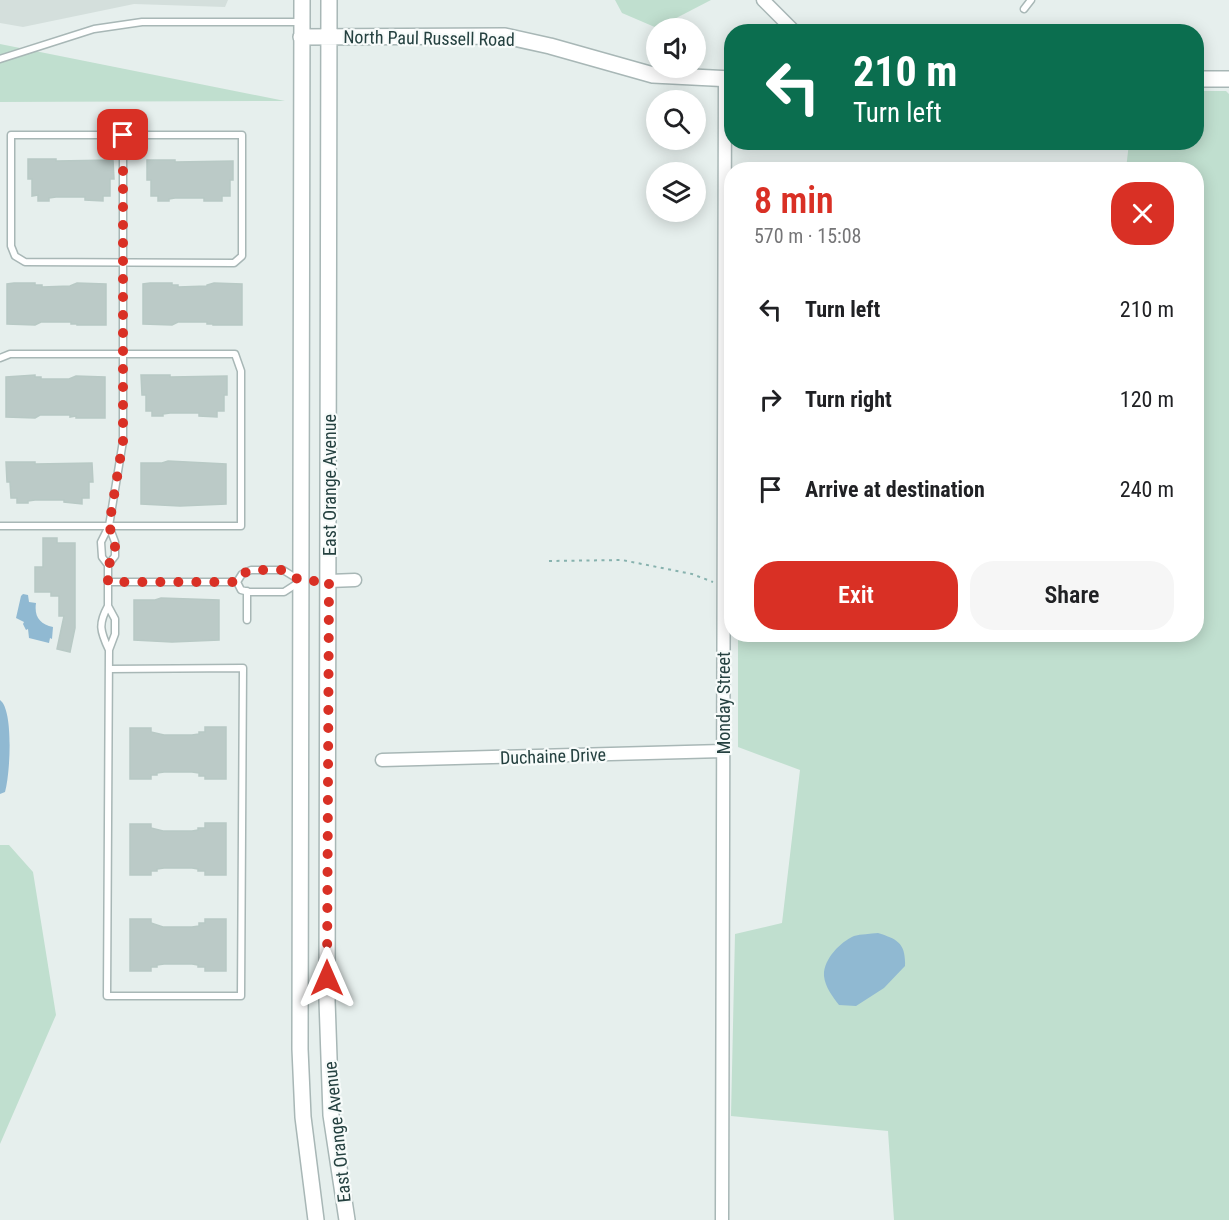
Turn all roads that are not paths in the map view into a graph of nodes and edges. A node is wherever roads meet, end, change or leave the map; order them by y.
1 (302, 0) edge
2 (329, 0) edge
3 (763, 0) edge
4 (1031, 0) edge
5 (1024, 9) dead end
6 (787, 24) edge
7 (302, 29) junction
8 (329, 36) junction
9 (0, 59) edge
10 (724, 79) edge
11 (1204, 79) edge
12 (1229, 79) edge
13 (123, 135) junction
14 (122, 263) junction
15 (123, 355) junction
16 (0, 358) edge
17 (0, 526) edge
18 (109, 526) junction
19 (108, 565) junction
20 (355, 580) dead end
21 (301, 581) junction
22 (329, 581) junction
23 (108, 582) junction
24 (237, 582) junction
25 (724, 587) edge
26 (247, 591) junction
27 (108, 606) junction
28 (247, 620) dead end
29 (109, 650) junction
30 (109, 669) junction
31 (723, 751) junction
32 (382, 760) dead end
33 (316, 1220) edge
34 (347, 1220) edge
35 (722, 1220) edge

1 - 7 street, East Orange Avenue
2 - 8 street, East Orange Avenue
3 - 6 street
4 - 5 lane
7 - 8 street, North Paul Russell Road
7 - 9 lane
7 - 21 street, East Orange Avenue
8 - 10 street, North Paul Russell Road
8 - 22 street, East Orange Avenue
11 - 12 street
13 - 14 lane
13 - 14 lane
13 - 14 lane
14 - 15 lane
15 - 16 lane
15 - 18 lane
15 - 18 lane
17 - 18 lane
18 - 19 lane
18 - 19 lane
19 - 23 lane
20 - 22 street
21 - 22 street
21 - 24 lane
21 - 26 lane
21 - 33 street, East Orange Avenue
22 - 34 street, East Orange Avenue
23 - 24 lane
23 - 27 lane
24 - 26 lane
25 - 31 street, Monday Street
26 - 28 lane
27 - 29 lane
27 - 29 lane
29 - 30 lane
30 - 30 lane
31 - 32 street, Duchaine Drive
31 - 35 street, Monday Street

